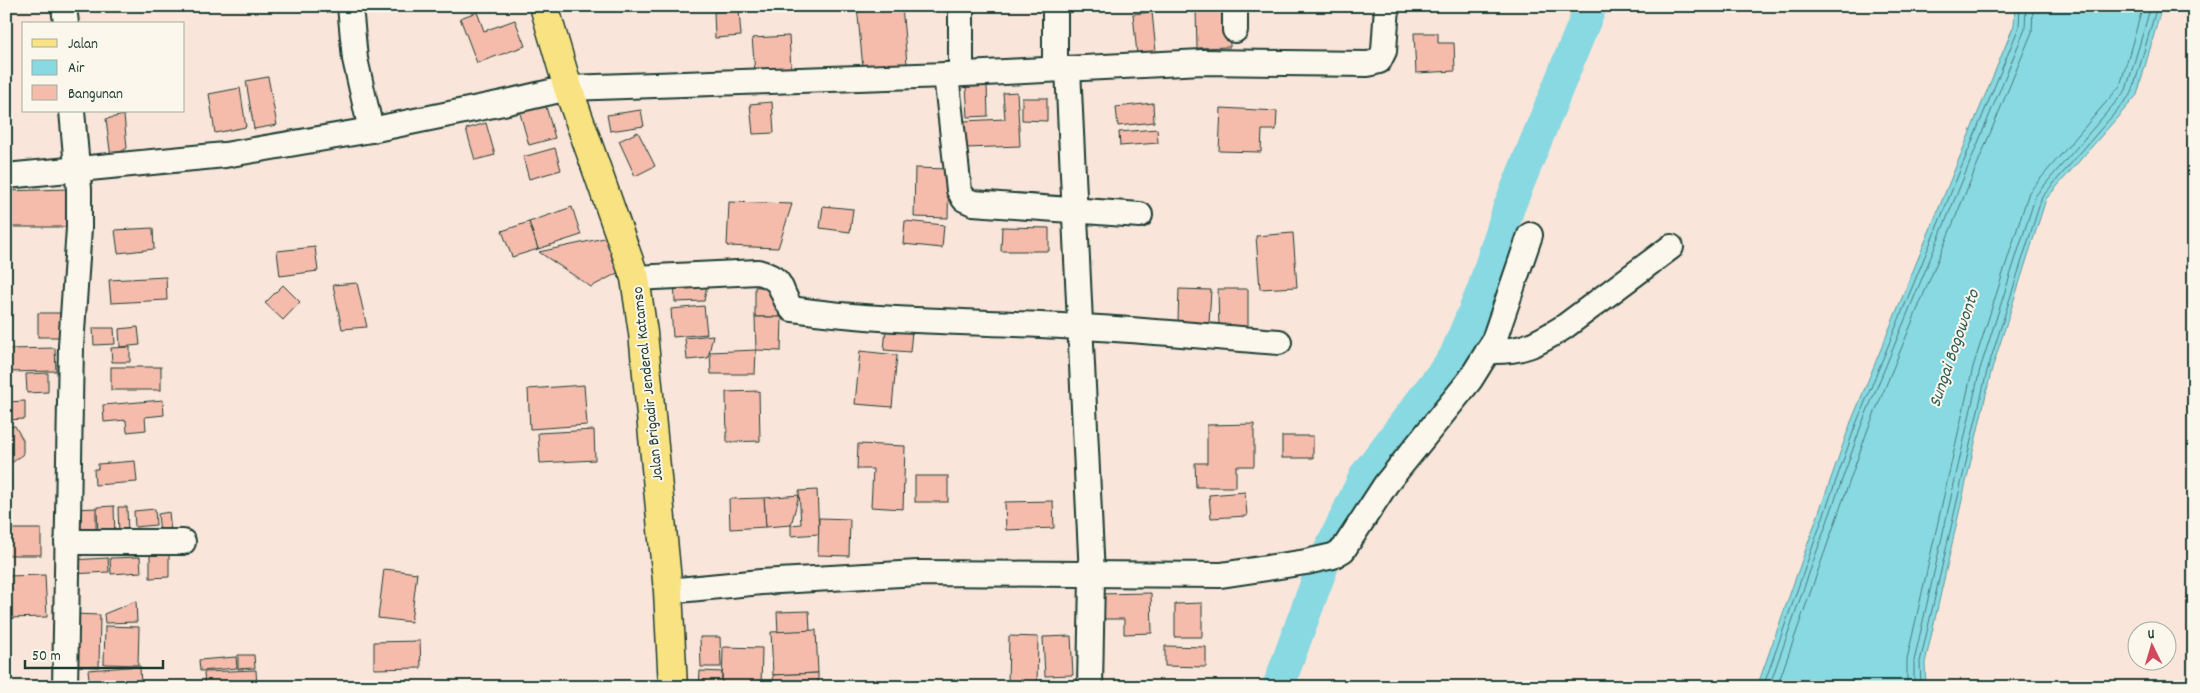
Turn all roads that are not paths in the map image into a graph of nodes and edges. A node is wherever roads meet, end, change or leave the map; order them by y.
1 (64, 6) edge
2 (350, 6) edge
3 (544, 6) edge
4 (961, 6) edge
5 (1055, 6) edge
6 (1235, 6) edge
7 (1387, 6) edge
8 (66, 22) edge
9 (1235, 30) dead end
10 (1062, 69) junction
11 (953, 75) junction
12 (568, 88) junction
13 (72, 112) edge
14 (371, 130) junction
15 (76, 169) junction
16 (6, 176) edge
17 (1074, 209) junction
18 (1140, 215) dead end
19 (1530, 236) dead end
20 (1671, 247) dead end
21 (635, 278) junction
22 (1078, 327) junction
23 (1279, 342) dead end
24 (1488, 351) junction
25 (68, 542) junction
26 (183, 542) dead end
27 (1092, 576) junction
28 (668, 592) junction
29 (66, 687) edge
30 (673, 687) edge
31 (1090, 687) edge

1 - 8 street
2 - 14 street
3 - 12 main road, Jalan Brigadir Jenderal Katamso
4 - 11 street
5 - 10 street
6 - 9 street
7 - 10 street
10 - 11 street
10 - 17 street
11 - 12 street
11 - 17 street
12 - 14 street
12 - 21 main road, Jalan Brigadir Jenderal Katamso
13 - 15 street
14 - 15 street
15 - 16 street
15 - 25 street
17 - 18 street
17 - 22 street
19 - 24 street
20 - 24 street
21 - 22 street
21 - 28 main road, Jalan Brigadir Jenderal Katamso
22 - 23 street
22 - 27 street
24 - 27 street
25 - 26 street
25 - 29 street
27 - 28 street
27 - 31 street
28 - 30 main road, Jalan Brigadir Jenderal Katamso

